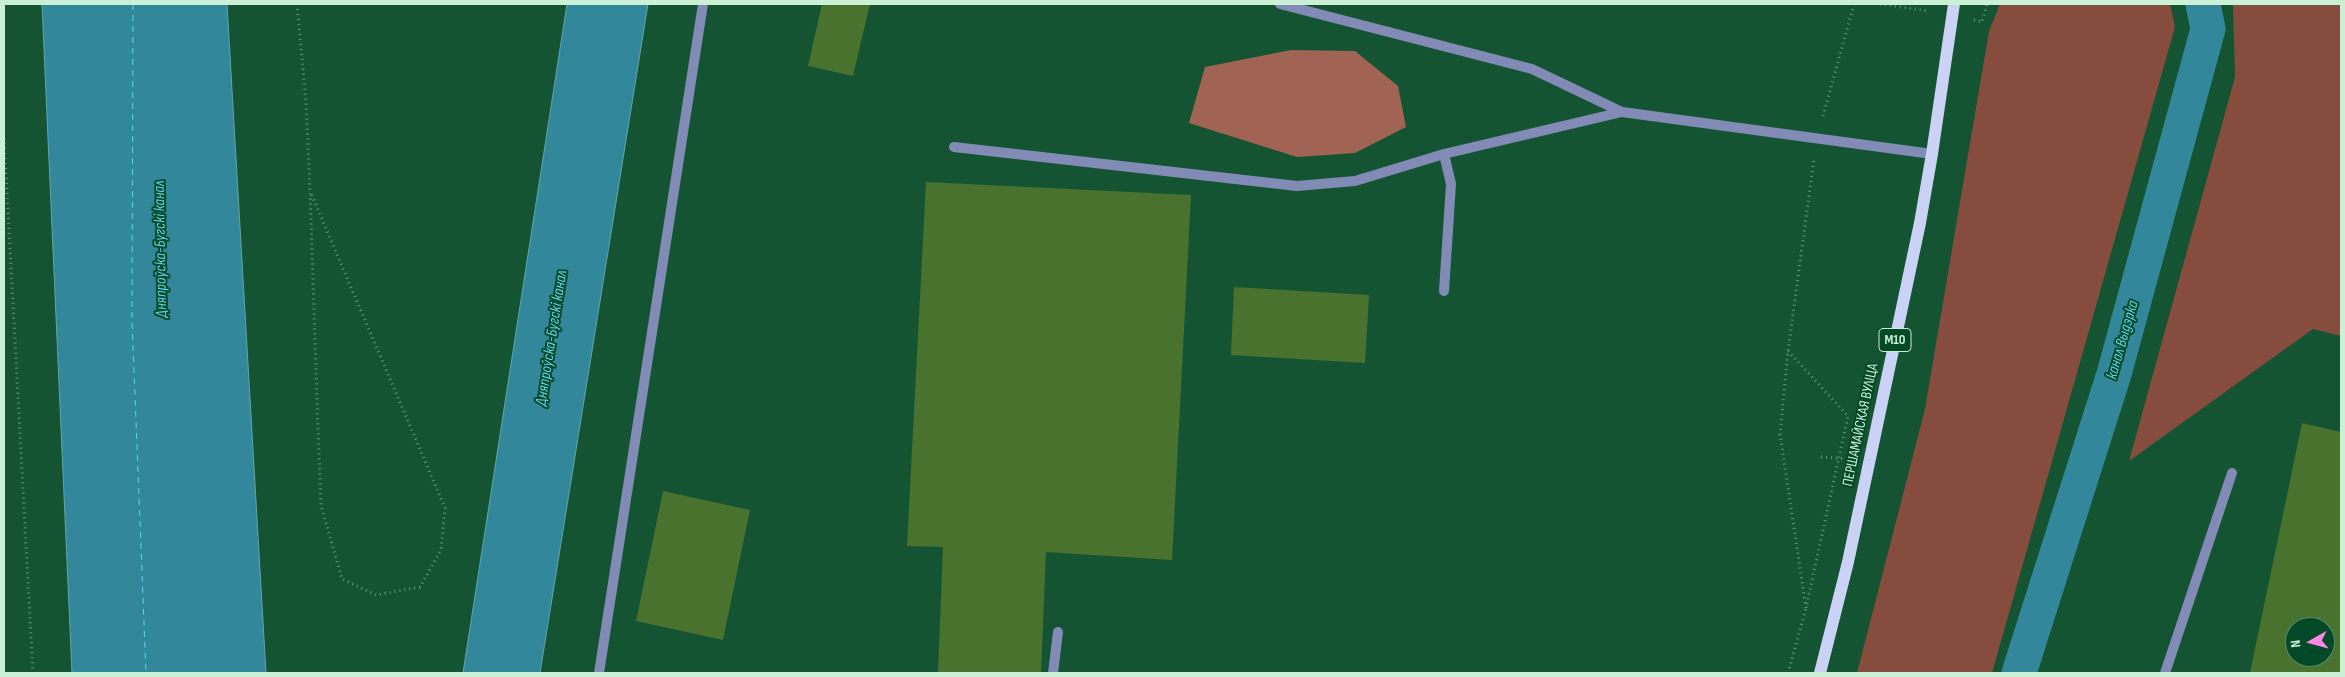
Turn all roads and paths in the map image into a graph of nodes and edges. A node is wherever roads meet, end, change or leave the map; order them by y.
1 (297, 4) edge
2 (704, 4) edge
3 (1280, 4) edge
4 (1854, 4) edge
5 (1954, 4) edge
6 (1622, 112) junction
7 (4, 138) edge
8 (1817, 139) junction
9 (954, 147) dead end
10 (1444, 154) junction
11 (1932, 154) junction
12 (310, 191) junction
13 (1444, 291) dead end
14 (1788, 351) junction
15 (2232, 474) dead end
16 (1806, 608) junction
17 (1058, 632) dead end
18 (33, 673) edge
19 (599, 673) edge
20 (1053, 673) edge
21 (1788, 673) edge
22 (1820, 673) edge
23 (2166, 673) edge

1 - 12 path
2 - 19 lane
3 - 6 lane
4 - 8 path
5 - 11 main road, ПЕРШАМАЙСКАЯ ВУЛІЦА / М10
6 - 8 lane
6 - 10 lane
7 - 18 path
8 - 11 lane
8 - 14 path
9 - 10 lane
10 - 13 lane
11 - 22 main road, ПЕРШАМАЙСКАЯ ВУЛІЦА / М10
12 - 12 path
14 - 16 path
14 - 16 path
15 - 23 lane
16 - 21 path
17 - 20 lane

